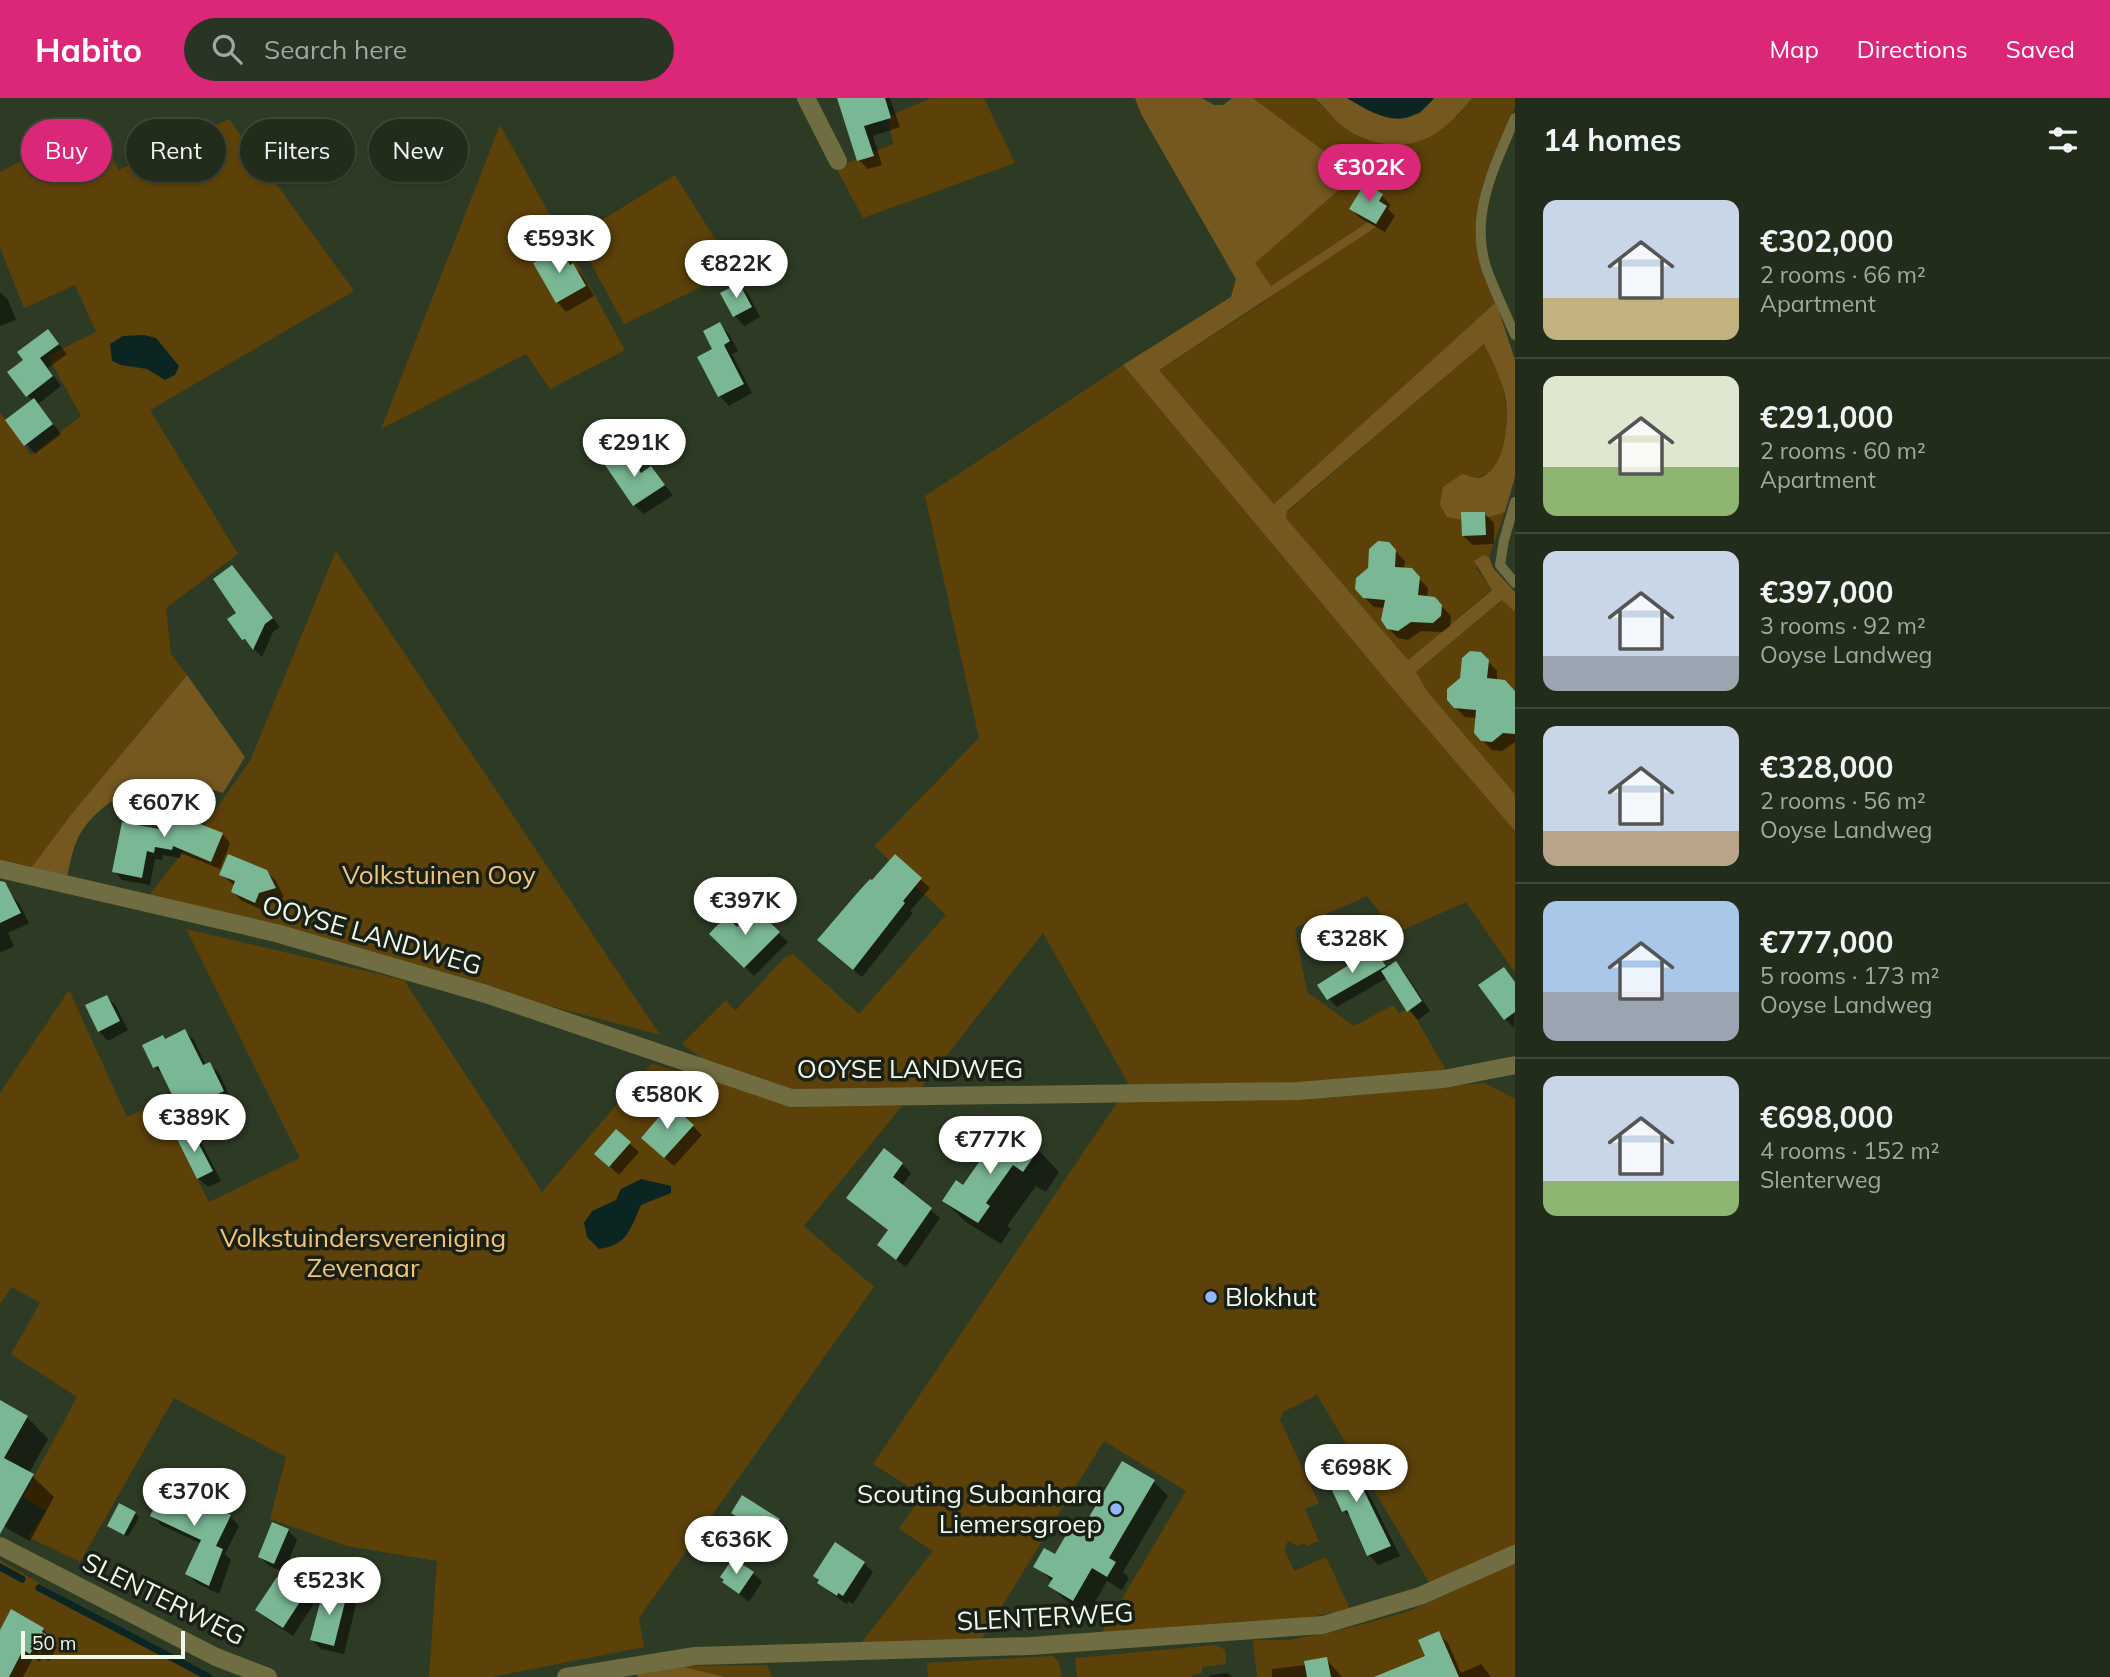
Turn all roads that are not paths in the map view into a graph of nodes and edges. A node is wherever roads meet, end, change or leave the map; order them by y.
1 (806, 98) edge
2 (1515, 118) edge
3 (838, 161) dead end
4 (1515, 335) edge
5 (1515, 502) edge
6 (1515, 583) edge
7 (0, 869) edge
8 (1515, 1065) edge
9 (0, 1546) edge
10 (1515, 1554) edge
11 (268, 1677) edge
12 (566, 1677) edge

1 - 3 street
2 - 4 lane
5 - 6 lane
7 - 8 street, OOYSE LANDWEG
9 - 11 street, SLENTERWEG
10 - 12 street, SLENTERWEG

